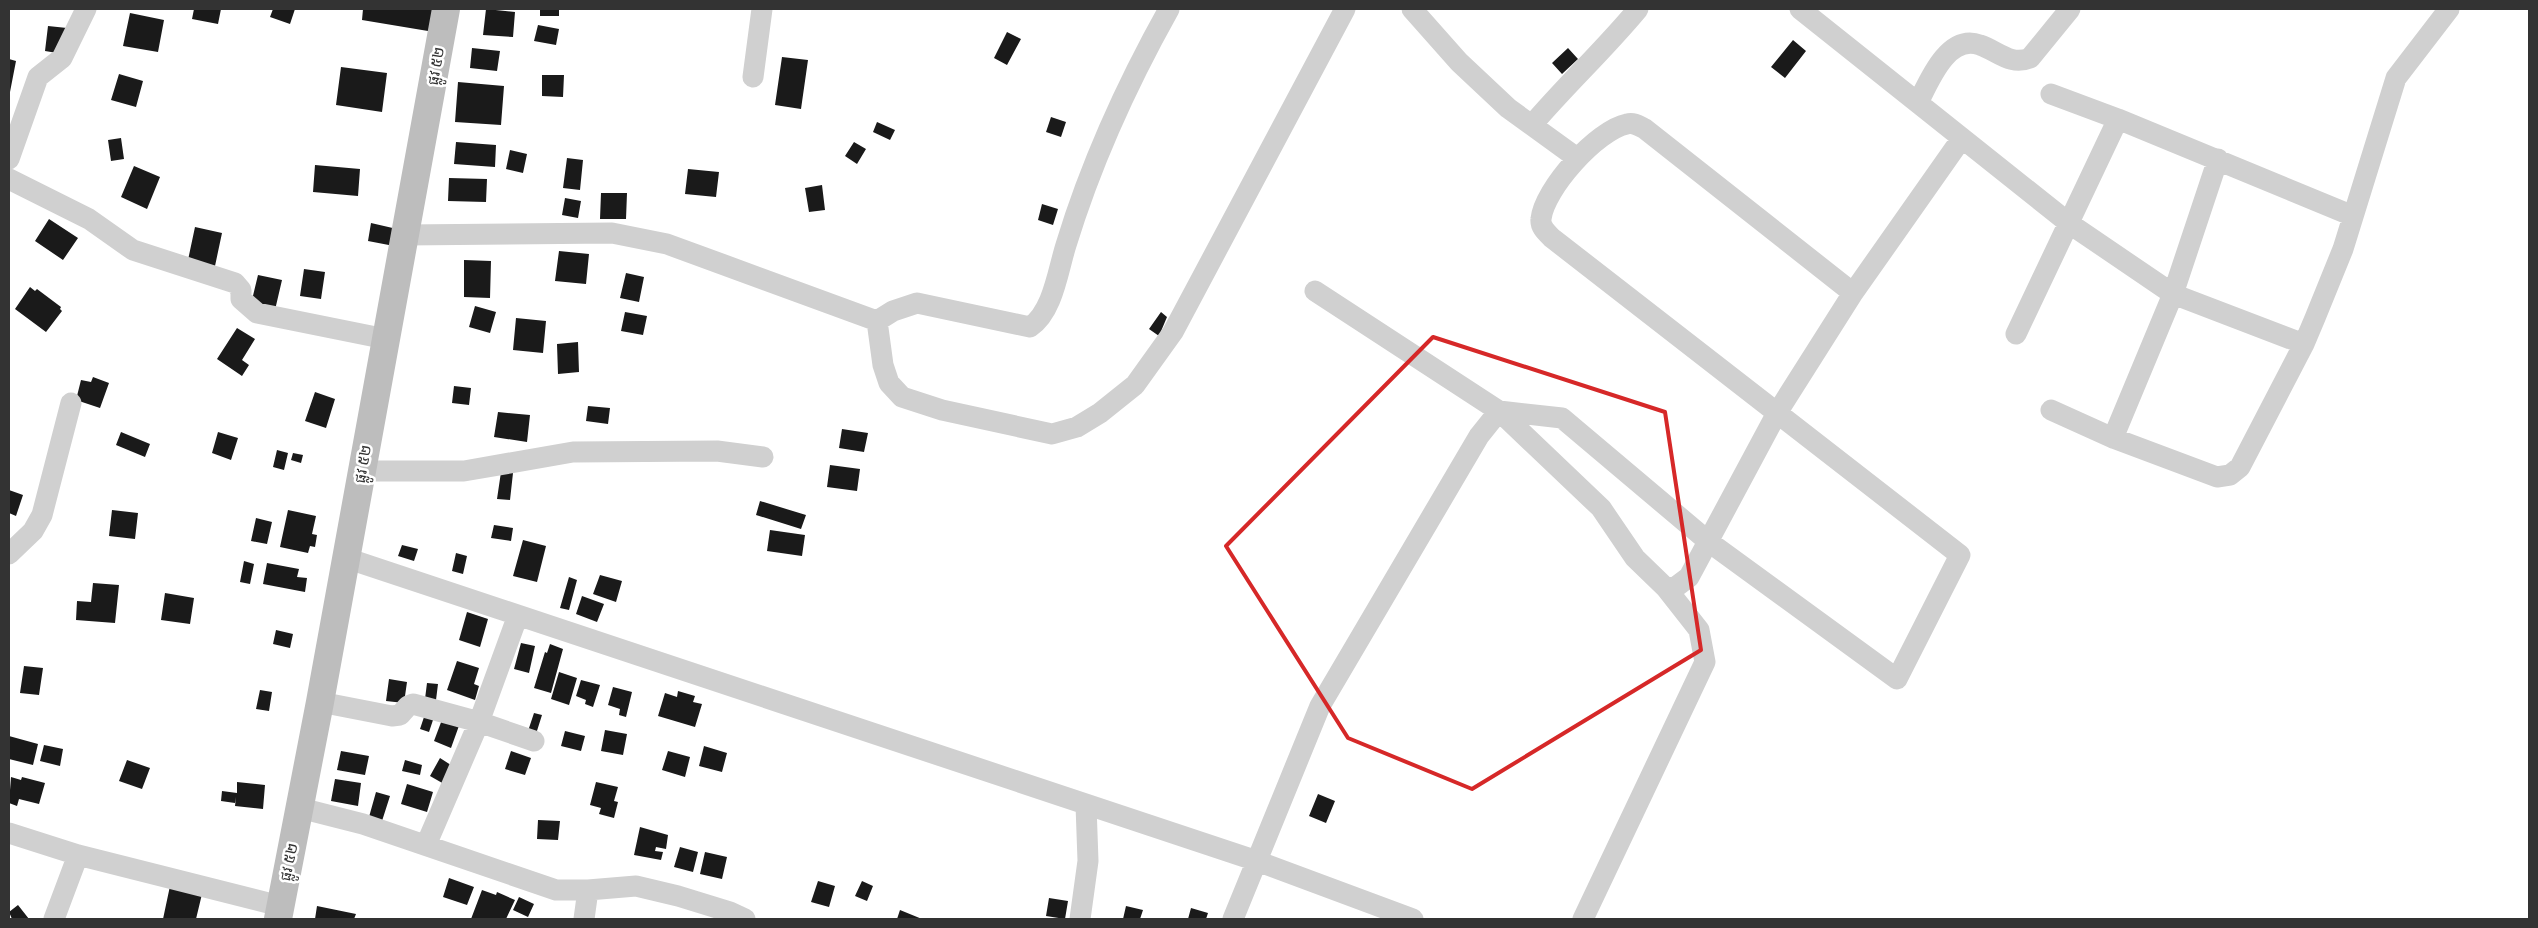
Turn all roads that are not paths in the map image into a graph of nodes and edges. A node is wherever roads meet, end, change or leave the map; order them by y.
1 (86, 9) edge
2 (446, 9) edge
3 (762, 9) edge
4 (1169, 9) edge
5 (1345, 9) edge
6 (1412, 9) edge
7 (1638, 9) edge
8 (1800, 9) edge
9 (2070, 9) edge
10 (2449, 9) edge
11 (753, 77) dead end
12 (2051, 94) dead end
13 (1918, 103) junction
14 (2118, 119) junction
15 (1532, 125) junction
16 (1962, 138) junction
17 (9, 158) edge
18 (1577, 158) junction
19 (2218, 159) junction
20 (9, 179) edge
21 (2353, 216) junction
22 (2070, 224) junction
23 (405, 235) junction
24 (1315, 291) dead end
25 (1852, 293) junction
26 (2173, 294) junction
27 (877, 321) junction
28 (2016, 334) dead end
29 (386, 339) junction
30 (2304, 344) junction
31 (71, 403) dead end
32 (2051, 410) dead end
33 (1499, 411) junction
34 (1777, 413) junction
35 (2113, 438) junction
36 (763, 457) dead end
37 (362, 472) junction
38 (1708, 542) junction
39 (9, 554) edge
40 (346, 558) junction
41 (1666, 588) junction
42 (518, 615) junction
43 (320, 702) junction
44 (479, 722) junction
45 (534, 741) dead end
46 (1086, 805) junction
47 (300, 808) junction
48 (9, 832) edge
49 (426, 845) junction
50 (78, 855) junction
51 (1257, 861) junction
52 (588, 890) junction
53 (279, 912) edge
54 (54, 919) edge
55 (584, 919) edge
56 (745, 919) edge
57 (1080, 919) edge
58 (1233, 919) edge
59 (1413, 919) edge
60 (1584, 919) edge

1 - 17 street
2 - 23 street, ផ្លូវ ៥២
3 - 11 street
4 - 27 street
5 - 27 street
6 - 15 street
7 - 15 street
8 - 13 street
9 - 13 street
10 - 21 street
12 - 14 street
13 - 16 street
14 - 19 street
14 - 22 street
15 - 18 street
16 - 22 street
16 - 25 street
18 - 25 street
18 - 34 street
19 - 21 street
19 - 26 street
20 - 29 street
21 - 30 street
22 - 26 street
22 - 28 street
23 - 27 street
23 - 29 street, ផ្លូវ ៥២
24 - 33 street
25 - 34 street
26 - 30 street
26 - 35 street
29 - 37 street, ផ្លូវ ៥២
30 - 35 street
31 - 39 street
32 - 35 street
33 - 38 street
33 - 41 street
33 - 51 street
34 - 38 street
34 - 38 street
36 - 37 street
37 - 40 street, ផ្លូវ ៥២
38 - 41 street
40 - 42 street
40 - 43 street, ផ្លូវ ៥២
41 - 60 street
42 - 44 street
42 - 46 street
43 - 44 street
43 - 47 street, ផ្លូវ ៥២
44 - 45 street
44 - 49 street
46 - 51 street
46 - 57 street
47 - 49 street
47 - 53 street, ផ្លូវ ៥២
48 - 50 street
49 - 52 street
50 - 53 street
50 - 54 street
51 - 58 street
51 - 59 street
52 - 55 street
52 - 56 street

